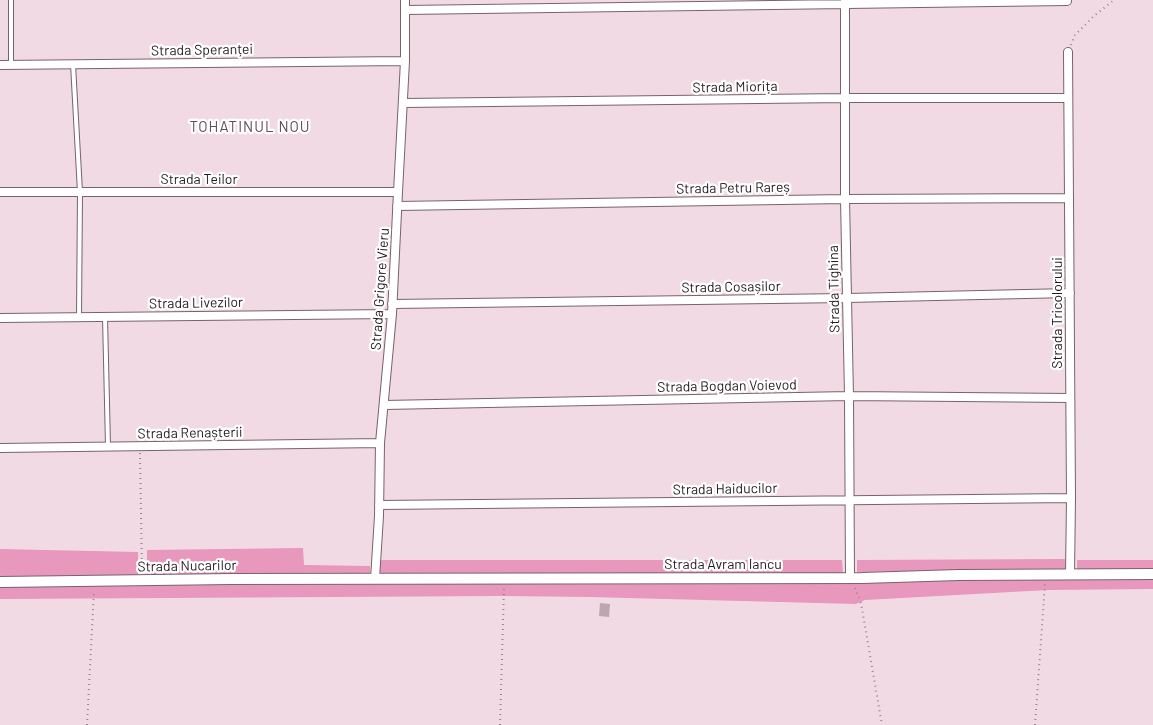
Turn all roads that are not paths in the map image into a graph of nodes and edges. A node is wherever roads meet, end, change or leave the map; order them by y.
1 (11, 0) edge
2 (405, 0) edge
3 (1067, 1) edge
4 (846, 2) edge
5 (405, 10) junction
6 (1068, 52) road end
7 (405, 61) junction
8 (73, 64) junction
9 (0, 65) edge
10 (11, 65) junction
11 (846, 98) junction
12 (1068, 98) junction
13 (403, 103) junction
14 (0, 192) edge
15 (80, 192) junction
16 (398, 192) junction
17 (845, 198) junction
18 (1069, 198) junction
19 (397, 206) junction
20 (1070, 293) junction
21 (847, 298) junction
22 (392, 304) junction
23 (392, 314) junction
24 (79, 317) junction
25 (105, 317) junction
26 (0, 318) edge
27 (849, 396) junction
28 (1070, 398) junction
29 (384, 405) junction
30 (380, 443) junction
31 (108, 446) junction
32 (0, 448) edge
33 (1071, 498) junction
34 (849, 500) junction
35 (379, 505) junction
36 (1070, 574) junction
37 (1153, 574) edge
38 (850, 578) junction
39 (375, 580) junction
40 (0, 582) edge

1 - 10 lane
2 - 5 street, Strada Grigore Vieru
3 - 4 street
4 - 5 street
4 - 11 street, Strada Tighina
5 - 7 street, Strada Grigore Vieru
6 - 12 street, Strada Tricolorului
7 - 8 street, Strada Speranței
7 - 13 street, Strada Grigore Vieru
8 - 10 street, Strada Speranței
8 - 15 lane
9 - 10 street, Strada Speranței
11 - 12 street, Strada Miorița
11 - 13 street, Strada Miorița
11 - 17 street, Strada Tighina
12 - 18 street, Strada Tricolorului
13 - 16 street, Strada Grigore Vieru
14 - 15 street, Strada Teilor
15 - 16 street, Strada Teilor
15 - 24 lane
16 - 19 street, Strada Grigore Vieru
17 - 18 street, Strada Petru Rareș
17 - 19 street, Strada Petru Rareș
17 - 21 street, Strada Tighina
18 - 20 street, Strada Tricolorului
19 - 22 street, Strada Grigore Vieru
20 - 21 street, Strada Cosașilor
20 - 28 street, Strada Tricolorului
21 - 22 street, Strada Cosașilor
21 - 27 street, Strada Tighina
22 - 23 street, Strada Grigore Vieru
23 - 25 street, Strada Livezilor
23 - 29 street, Strada Grigore Vieru
24 - 25 street, Strada Livezilor
24 - 26 street, Strada Livezilor
25 - 31 lane
27 - 28 street, Strada Bogdan Voievod
27 - 29 street, Strada Bogdan Voievod
27 - 34 street, Strada Tighina
28 - 33 street, Strada Tricolorului
29 - 30 street, Strada Grigore Vieru
30 - 31 street, Strada Renașterii
30 - 35 street, Strada Grigore Vieru
31 - 32 street, Strada Renașterii
33 - 34 street, Strada Haiducilor
33 - 36 street, Strada Tricolorului
34 - 35 street, Strada Haiducilor
34 - 38 street, Strada Tighina
35 - 39 street, Strada Grigore Vieru
36 - 37 street, Strada Avram Iancu
36 - 38 street, Strada Avram Iancu
38 - 39 street, Strada Avram Iancu
39 - 40 street, Strada Nucarilor

